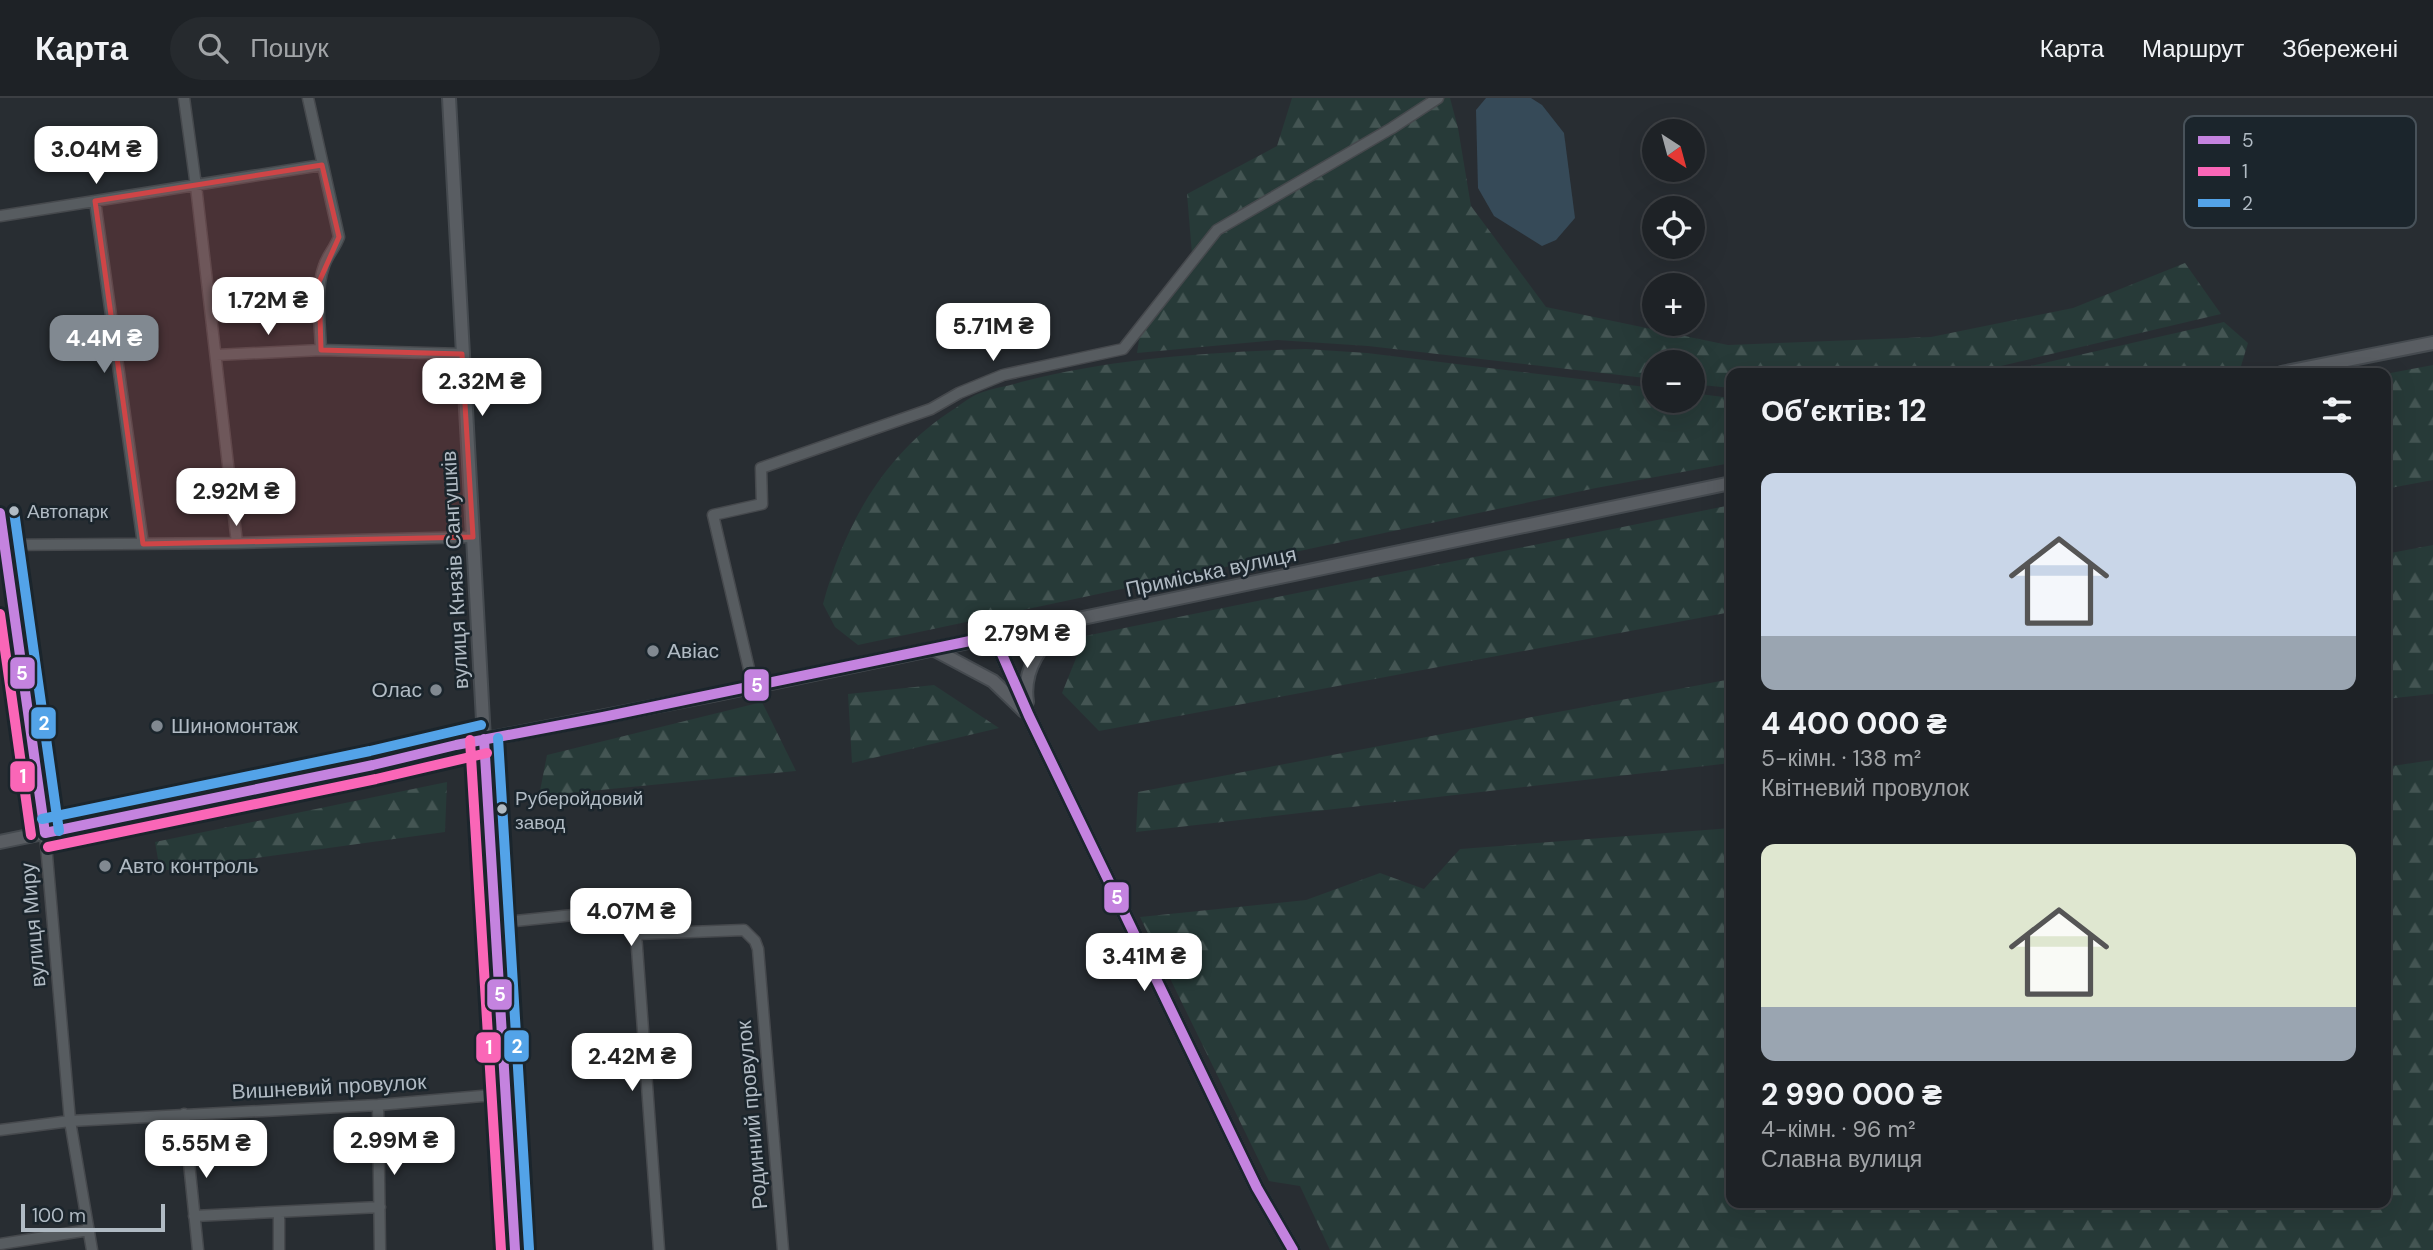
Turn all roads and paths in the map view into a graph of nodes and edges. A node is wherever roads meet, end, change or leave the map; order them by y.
1 (184, 98) edge
2 (308, 98) edge
3 (449, 98) edge
4 (1437, 98) edge
5 (323, 165) junction
6 (196, 186) junction
7 (95, 201) junction
8 (0, 216) edge
9 (2433, 343) edge
10 (321, 350) junction
11 (462, 354) junction
12 (216, 355) junction
13 (2306, 368) edge
14 (1726, 484) edge
15 (0, 513) edge
16 (473, 537) junction
17 (237, 543) junction
18 (143, 544) junction
19 (2, 545) edge
20 (1065, 622) junction
21 (994, 636) junction
22 (933, 649) junction
23 (753, 687) junction
24 (1030, 716) junction
25 (484, 739) junction
26 (44, 833) junction
27 (0, 842) edge
28 (495, 923) junction
29 (636, 933) junction
30 (506, 1094) junction
31 (378, 1105) junction
32 (184, 1114) junction
33 (70, 1121) junction
34 (0, 1130) edge
35 (380, 1207) junction
36 (279, 1213) junction
37 (194, 1216) junction
38 (89, 1230) junction
39 (0, 1244) edge
40 (92, 1250) edge
41 (198, 1250) edge
42 (279, 1250) edge
43 (380, 1250) edge
44 (515, 1250) edge
45 (659, 1250) edge
46 (783, 1250) edge
47 (1293, 1250) edge

1 - 6 street
2 - 5 street
3 - 11 main road, вулиця Князів Сангушків
4 - 23 street
5 - 6 street
5 - 10 street
6 - 7 street
6 - 12 street
7 - 8 street
7 - 18 street
9 - 13 main road
10 - 11 street
10 - 12 street
11 - 16 main road, вулиця Князів Сангушків
12 - 17 street
14 - 20 main road, Приміська вулиця
15 - 19 street, вулиця Миру
16 - 17 street
16 - 25 main road, вулиця Князів Сангушків
17 - 18 street
18 - 19 street
19 - 26 street, вулиця Миру
20 - 21 main road, Приміська вулиця
20 - 24 main road
21 - 22 main road, Приміська вулиця
21 - 24 main road
22 - 23 main road, Приміська вулиця
22 - 24 main road
23 - 25 main road, Приміська вулиця
24 - 47 main road
25 - 26 main road, Приміська вулиця
25 - 28 street, вулиця Князів Сангушків
26 - 27 main road, Приміська вулиця
26 - 33 street, вулиця Миру
28 - 29 street
28 - 30 street, вулиця Князів Сангушків
29 - 45 street
29 - 46 street, Родинний провулок
30 - 31 street, Вишневий провулок
30 - 44 street, вулиця Князів Сангушків
31 - 32 street, Вишневий провулок
31 - 35 street
32 - 33 street, Вишневий провулок
32 - 37 street
33 - 34 street, Вишневий провулок
33 - 38 street, вулиця Миру
35 - 36 street
35 - 43 street
36 - 37 street
36 - 42 street
37 - 41 street
38 - 39 street
38 - 40 street, вулиця Миру

